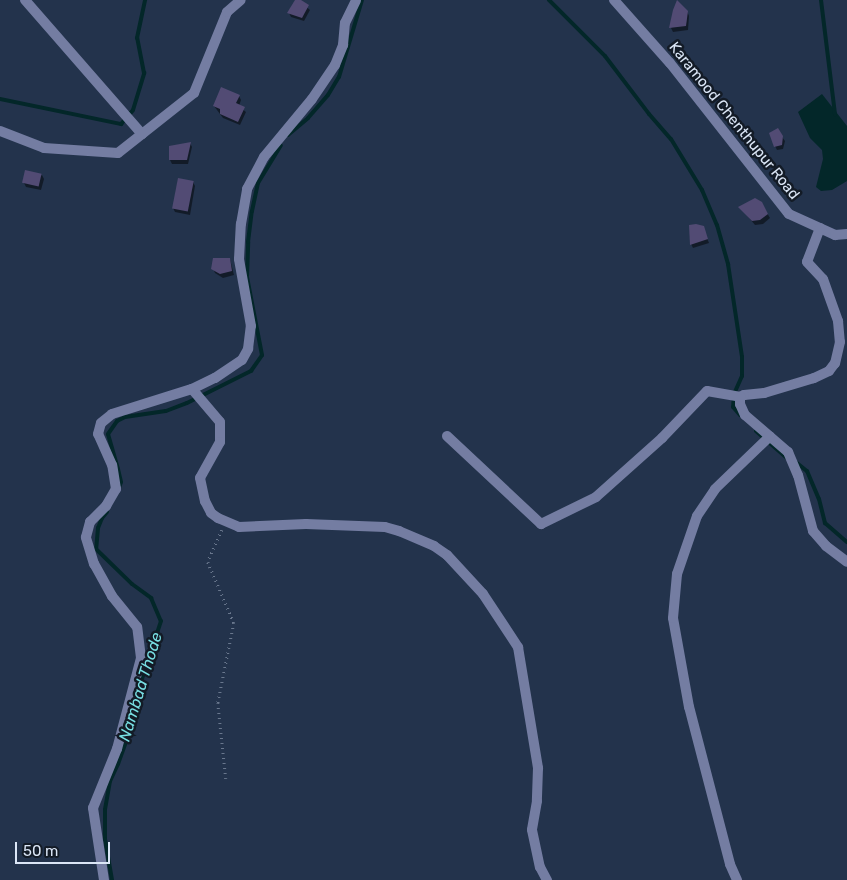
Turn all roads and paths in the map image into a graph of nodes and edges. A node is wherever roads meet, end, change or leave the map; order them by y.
1 (25, 0) edge
2 (241, 0) edge
3 (356, 0) edge
4 (614, 0) edge
5 (0, 131) edge
6 (142, 134) junction
7 (820, 228) junction
8 (847, 234) edge
9 (192, 389) junction
10 (740, 397) junction
11 (447, 436) dead end
12 (770, 436) junction
13 (226, 522) junction
14 (847, 562) edge
15 (226, 779) dead end
16 (104, 880) edge
17 (547, 880) edge
18 (738, 880) edge

1 - 6 street
2 - 6 street
3 - 9 street
4 - 7 street, Karamood Chenthupur Road
5 - 6 street
7 - 8 street, Karamood Chenthupur Road
7 - 10 street
9 - 13 street
9 - 16 street
10 - 11 street
10 - 12 street
12 - 14 street
12 - 18 street
13 - 15 path
13 - 17 street

